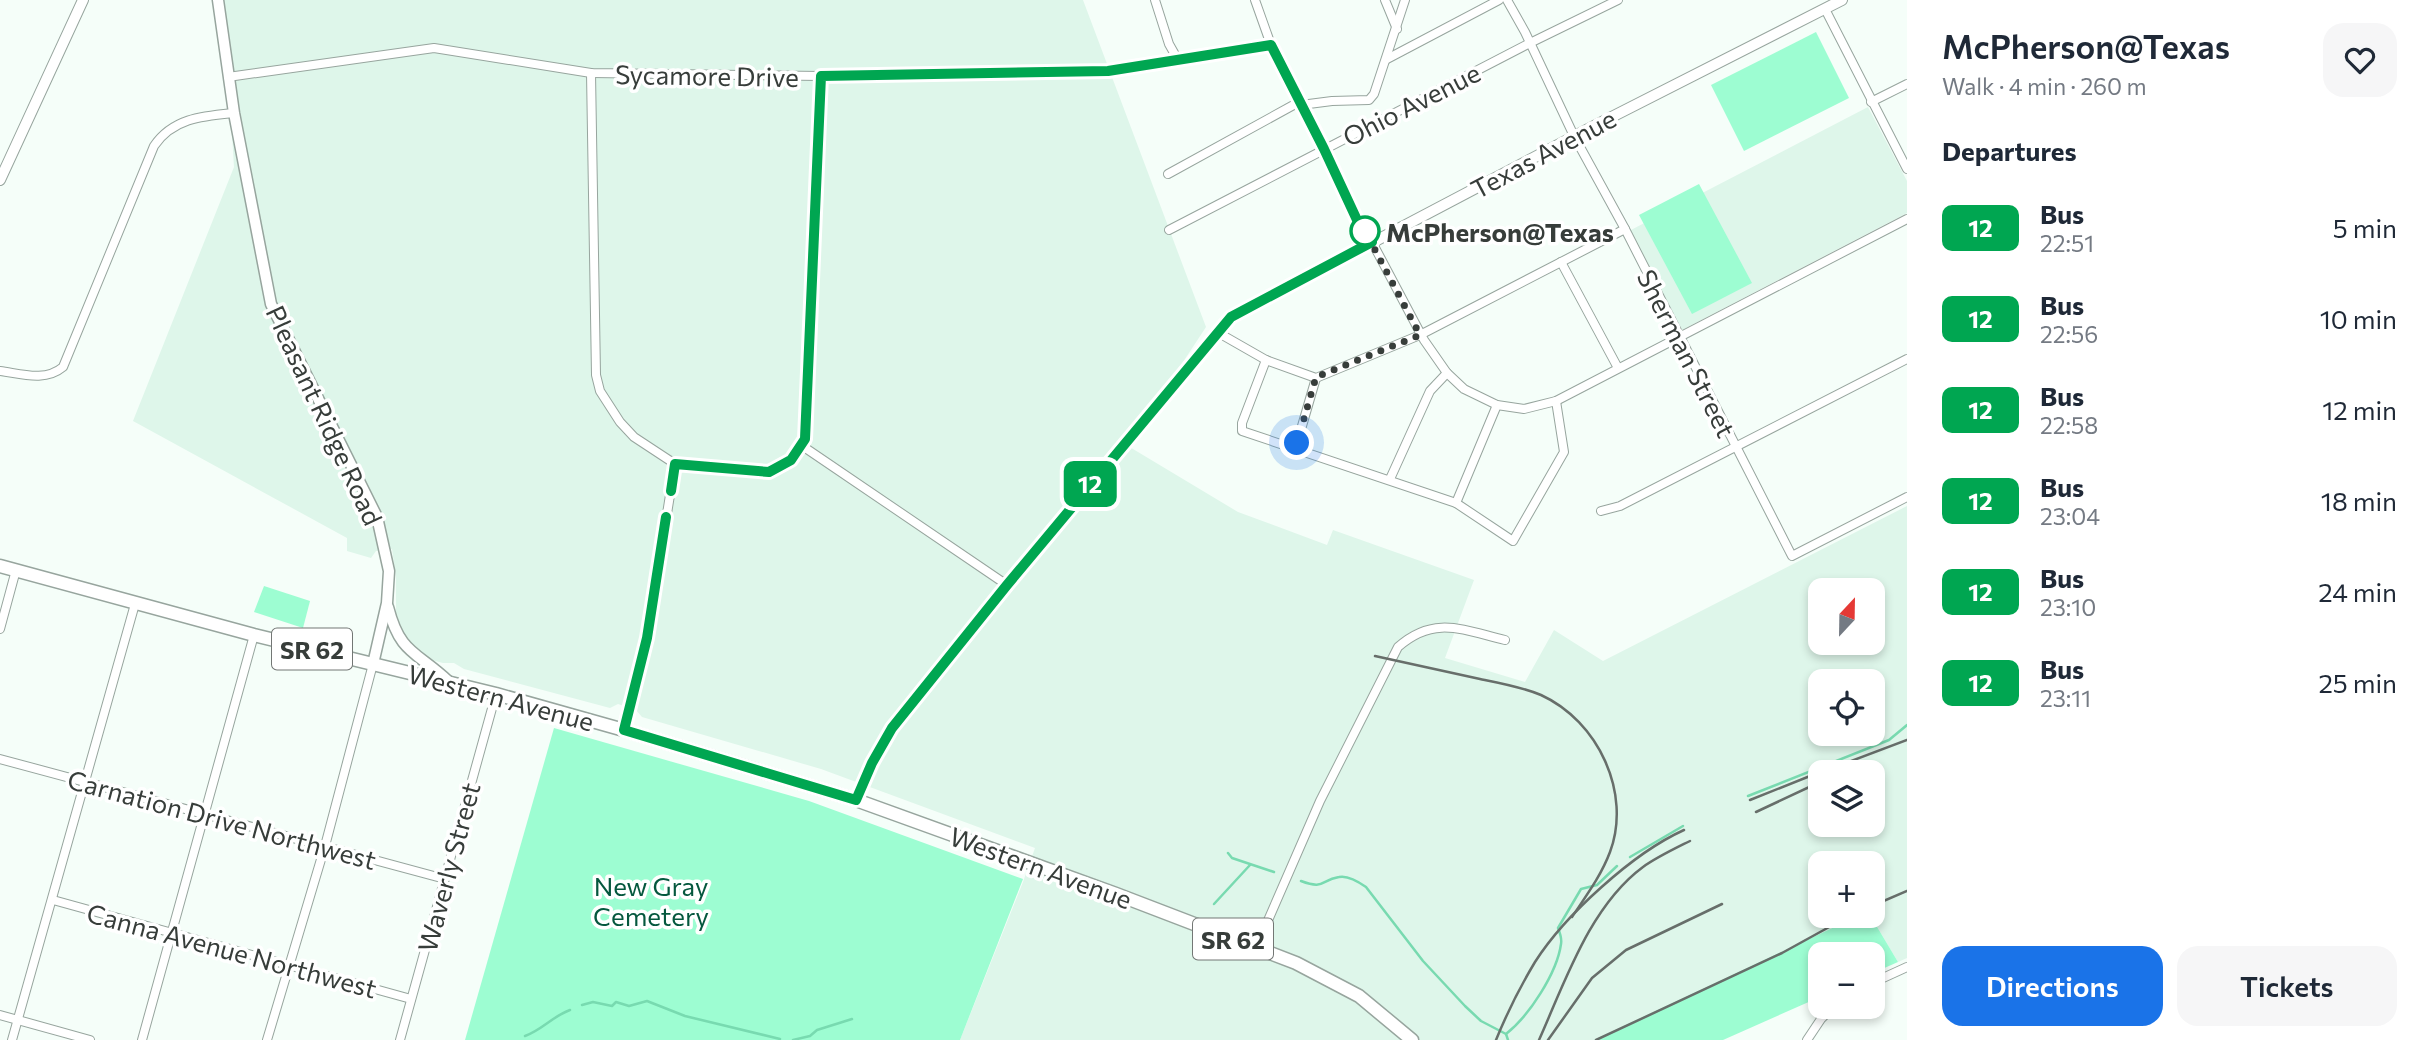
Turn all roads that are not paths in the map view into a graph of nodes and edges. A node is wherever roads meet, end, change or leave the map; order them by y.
1 (83, 0) edge
2 (218, 0) edge
3 (1155, 0) edge
4 (1255, 0) edge
5 (1385, 0) edge
6 (1405, 0) edge
7 (1499, 0) edge
8 (1507, 0) edge
9 (1618, 0) edge
10 (1842, 0) edge
11 (1823, 4) edge
12 (1397, 29) junction
13 (1530, 43) junction
14 (1271, 45) junction
15 (1387, 59) junction
16 (1178, 60) junction
17 (591, 73) junction
18 (821, 76) junction
19 (228, 77) junction
20 (1907, 84) edge
21 (1871, 102) junction
22 (1300, 104) junction
23 (234, 113) junction
24 (1574, 136) junction
25 (1324, 149) junction
26 (1907, 169) edge
27 (1168, 174) dead end
28 (0, 180) edge
29 (1907, 219) edge
30 (1625, 229) junction
31 (1169, 230) dead end
32 (1372, 242) junction
33 (1561, 262) junction
34 (1217, 332) junction
35 (1420, 335) junction
36 (1679, 336) junction
37 (1907, 359) edge
38 (1266, 360) junction
39 (1618, 368) junction
40 (0, 371) edge
41 (1447, 373) junction
42 (1316, 377) junction
43 (1556, 401) junction
44 (1497, 405) junction
45 (801, 445) junction
46 (1735, 448) junction
47 (1295, 450) junction
48 (675, 464) junction
49 (1390, 480) junction
50 (1907, 497) edge
51 (1456, 503) junction
52 (1601, 511) dead end
53 (0, 566) edge
54 (16, 570) junction
55 (1007, 585) junction
56 (387, 603) junction
57 (135, 604) junction
58 (0, 629) edge
59 (254, 635) junction
60 (1505, 640) dead end
61 (373, 664) junction
62 (448, 681) junction
63 (496, 694) junction
64 (624, 730) junction
65 (0, 759) edge
66 (85, 782) junction
67 (856, 800) junction
68 (204, 814) junction
69 (325, 846) junction
70 (445, 879) junction
71 (52, 901) junction
72 (172, 933) junction
73 (1256, 948) junction
74 (288, 966) junction
75 (1907, 967) edge
76 (1885, 977) edge
77 (411, 999) junction
78 (0, 1016) edge
79 (1821, 1019) edge
80 (17, 1020) junction
81 (1411, 1039) edge
82 (12, 1040) edge
83 (90, 1040) edge
84 (142, 1040) edge
85 (267, 1040) edge
86 (400, 1040) edge
87 (1807, 1040) edge

1 - 28 street
2 - 19 main road, Pleasant Ridge Road
3 - 16 street
4 - 14 street
5 - 12 street
6 - 12 street
7 - 15 street
8 - 13 street, Sherman Street
9 - 13 street, Ohio Avenue
10 - 11 street, Texas Avenue
11 - 21 street
11 - 24 street, Texas Avenue
12 - 15 street
13 - 24 street, Sherman Street
13 - 25 street, Ohio Avenue
14 - 16 street, Sycamore Drive
14 - 22 street
15 - 22 street
16 - 18 street, Sycamore Drive
17 - 18 street, Sycamore Drive
17 - 19 street, Sycamore Drive
17 - 48 street
18 - 45 street
19 - 23 main road, Pleasant Ridge Road
20 - 21 street
21 - 26 street
22 - 25 street
22 - 27 street
23 - 40 street
23 - 56 main road, Pleasant Ridge Road
24 - 30 street, Sherman Street
24 - 32 street, Texas Avenue
25 - 31 street, Ohio Avenue
25 - 32 street
29 - 36 street
30 - 33 street
30 - 36 street, Sherman Street
32 - 34 street, Texas Avenue
32 - 35 street
33 - 35 street
33 - 39 street
34 - 38 street
34 - 55 street, Texas Avenue
35 - 41 street
35 - 42 street
36 - 39 street
36 - 46 street, Sherman Street
37 - 46 street
38 - 42 street
38 - 47 street
39 - 43 street
41 - 44 street
41 - 49 street
42 - 47 street
43 - 44 street
43 - 51 street
44 - 51 street
45 - 48 street
45 - 55 street
46 - 50 street, Sherman Street
46 - 52 street
47 - 49 street
48 - 64 street
49 - 51 street
53 - 54 main road, Western Avenue / SR 62
54 - 57 main road, Western Avenue / SR 62
54 - 58 street
55 - 67 street, Texas Avenue
56 - 61 main road, Pleasant Ridge Road
56 - 62 main road
57 - 59 main road, Western Avenue / SR 62
57 - 66 street
59 - 61 main road, Western Avenue / SR 62
59 - 68 street
60 - 73 street
61 - 62 main road, Western Avenue / SR 62
61 - 69 street
62 - 63 main road, Western Avenue / SR 62
63 - 64 main road, Western Avenue / SR 62
63 - 70 street, Waverly Street
64 - 67 main road, Western Avenue / SR 62
65 - 66 street, Carnation Drive Northwest
66 - 68 street, Carnation Drive Northwest
66 - 71 street
67 - 73 main road, Western Avenue / SR 62
68 - 69 street, Carnation Drive Northwest
68 - 72 street
69 - 70 street, Carnation Drive Northwest
69 - 74 street
70 - 77 street, Waverly Street
71 - 72 street, Canna Avenue Northwest
71 - 80 street
72 - 74 street, Canna Avenue Northwest
72 - 84 street
73 - 81 main road, Western Avenue / SR 62
74 - 77 street, Canna Avenue Northwest
74 - 85 street
75 - 76 street
77 - 86 street, Waverly Street
78 - 80 street
79 - 87 street
80 - 82 street
80 - 83 street

